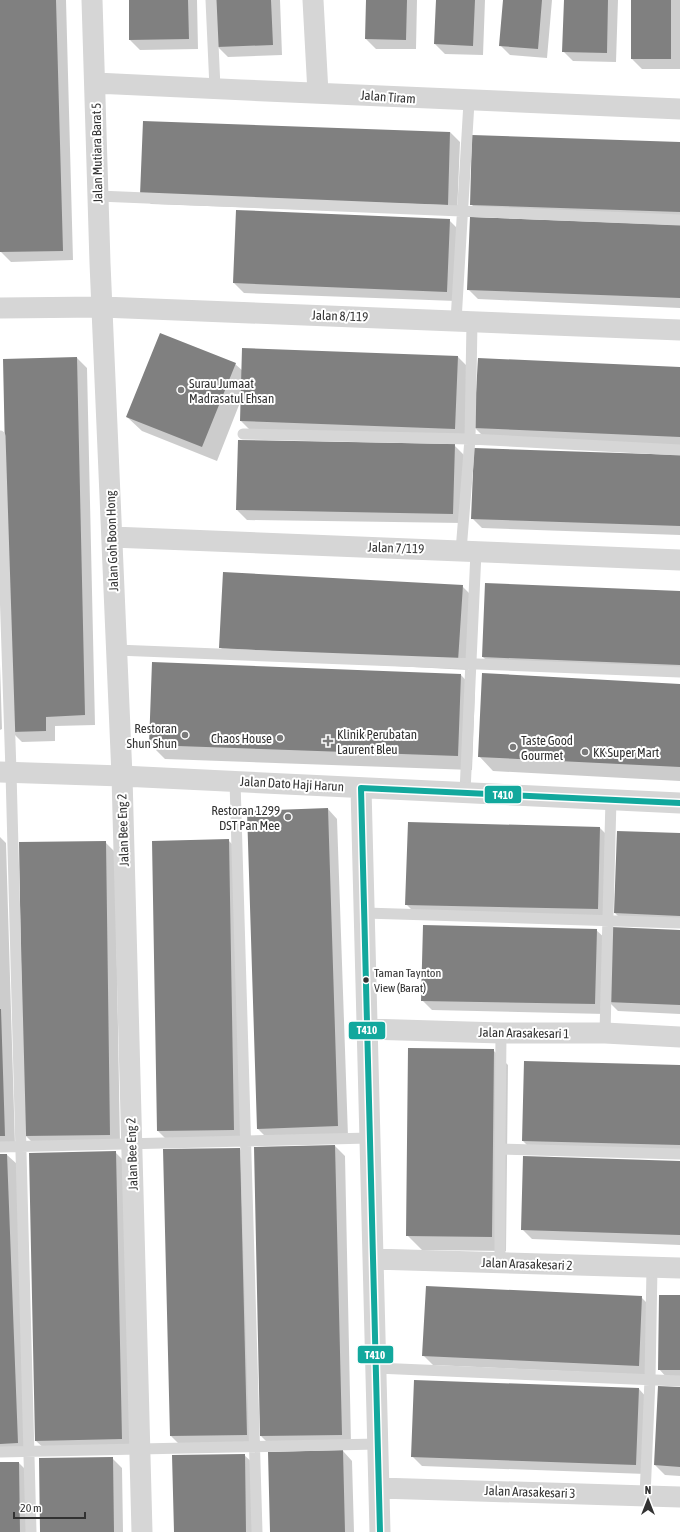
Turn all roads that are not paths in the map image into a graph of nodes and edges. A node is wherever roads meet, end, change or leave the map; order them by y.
1 (92, 0) edge
2 (211, 0) edge
3 (313, 0) edge
4 (96, 83) junction
5 (216, 88) junction
6 (318, 93) junction
7 (469, 102) junction
8 (680, 110) edge
9 (98, 196) junction
10 (463, 211) junction
11 (680, 220) edge
12 (102, 307) junction
13 (0, 308) edge
14 (464, 321) junction
15 (680, 330) edge
16 (243, 434) dead end
17 (0, 436) edge
18 (470, 439) junction
19 (680, 450) edge
20 (112, 537) junction
21 (468, 551) junction
22 (680, 560) edge
23 (116, 650) junction
24 (471, 664) junction
25 (680, 672) edge
26 (5, 772) edge
27 (122, 776) junction
28 (235, 781) junction
29 (362, 788) junction
30 (465, 792) junction
31 (611, 799) junction
32 (680, 803) edge
33 (365, 913) junction
34 (608, 920) junction
35 (680, 923) edge
36 (367, 1029) junction
37 (501, 1033) junction
38 (605, 1033) junction
39 (680, 1037) edge
40 (370, 1138) junction
41 (245, 1141) junction
42 (132, 1143) junction
43 (0, 1146) edge
44 (20, 1146) junction
45 (500, 1149) junction
46 (680, 1154) edge
47 (373, 1259) junction
48 (500, 1264) junction
49 (652, 1268) junction
50 (680, 1268) edge
51 (376, 1368) junction
52 (650, 1379) junction
53 (680, 1381) edge
54 (378, 1444) junction
55 (254, 1446) junction
56 (140, 1449) junction
57 (0, 1452) edge
58 (29, 1452) junction
59 (379, 1488) junction
60 (645, 1496) junction
61 (680, 1497) edge
62 (31, 1532) edge
63 (142, 1532) edge
64 (257, 1532) edge
65 (380, 1532) edge

1 - 4 street, Jalan Mutiara Barat 5
2 - 5 lane
3 - 6 street
4 - 5 street, Jalan Tiram
4 - 9 street, Jalan Mutiara Barat 5
5 - 6 street, Jalan Tiram
6 - 7 street, Jalan Tiram
7 - 8 street, Jalan Tiram
7 - 10 lane
9 - 10 lane
9 - 12 street, Jalan Mutiara Barat 5
10 - 11 lane
10 - 14 lane
12 - 13 street, Jalan 8/119
12 - 14 street, Jalan 8/119
12 - 20 street, Jalan Goh Boon Hong
14 - 15 street, Jalan 8/119
14 - 18 lane
16 - 18 lane
17 - 26 lane
18 - 19 lane
18 - 21 lane
20 - 21 street, Jalan 7/119
20 - 23 street, Jalan Goh Boon Hong
21 - 22 street, Jalan 7/119
21 - 24 lane
23 - 24 lane
23 - 27 street, Jalan Goh Boon Hong
24 - 25 lane
24 - 30 lane
26 - 27 street, Jalan Dato Haji Harun
26 - 44 lane
27 - 28 street, Jalan Dato Haji Harun
27 - 42 street, Jalan Bee Eng 2
28 - 29 street, Jalan Dato Haji Harun
28 - 41 lane
29 - 30 street, Jalan Dato Haji Harun
29 - 33 street
30 - 31 street, Jalan Dato Haji Harun
31 - 32 street, Jalan Dato Haji Harun
31 - 34 lane
33 - 34 lane
33 - 36 street
34 - 35 lane
34 - 38 lane
36 - 37 street, Jalan Arasakesari 1
36 - 40 street
37 - 38 street, Jalan Arasakesari 1
37 - 45 lane
38 - 39 street, Jalan Arasakesari 1
40 - 41 lane
40 - 47 street
41 - 42 lane
41 - 55 lane
42 - 44 lane
42 - 56 street, Jalan Bee Eng 2
43 - 44 lane
44 - 58 lane
45 - 46 lane
45 - 48 lane
47 - 48 street, Jalan Arasakesari 2
47 - 51 street
48 - 49 street, Jalan Arasakesari 2
49 - 50 street, Jalan Arasakesari 2
49 - 52 lane
51 - 52 lane
51 - 54 street
52 - 53 lane
52 - 60 lane
54 - 55 lane
54 - 59 street
55 - 56 lane
55 - 64 lane
56 - 58 lane
56 - 63 street, Jalan Bee Eng 2
57 - 58 lane
58 - 62 lane
59 - 60 street, Jalan Arasakesari 3
59 - 65 street
60 - 61 street, Jalan Arasakesari 3

